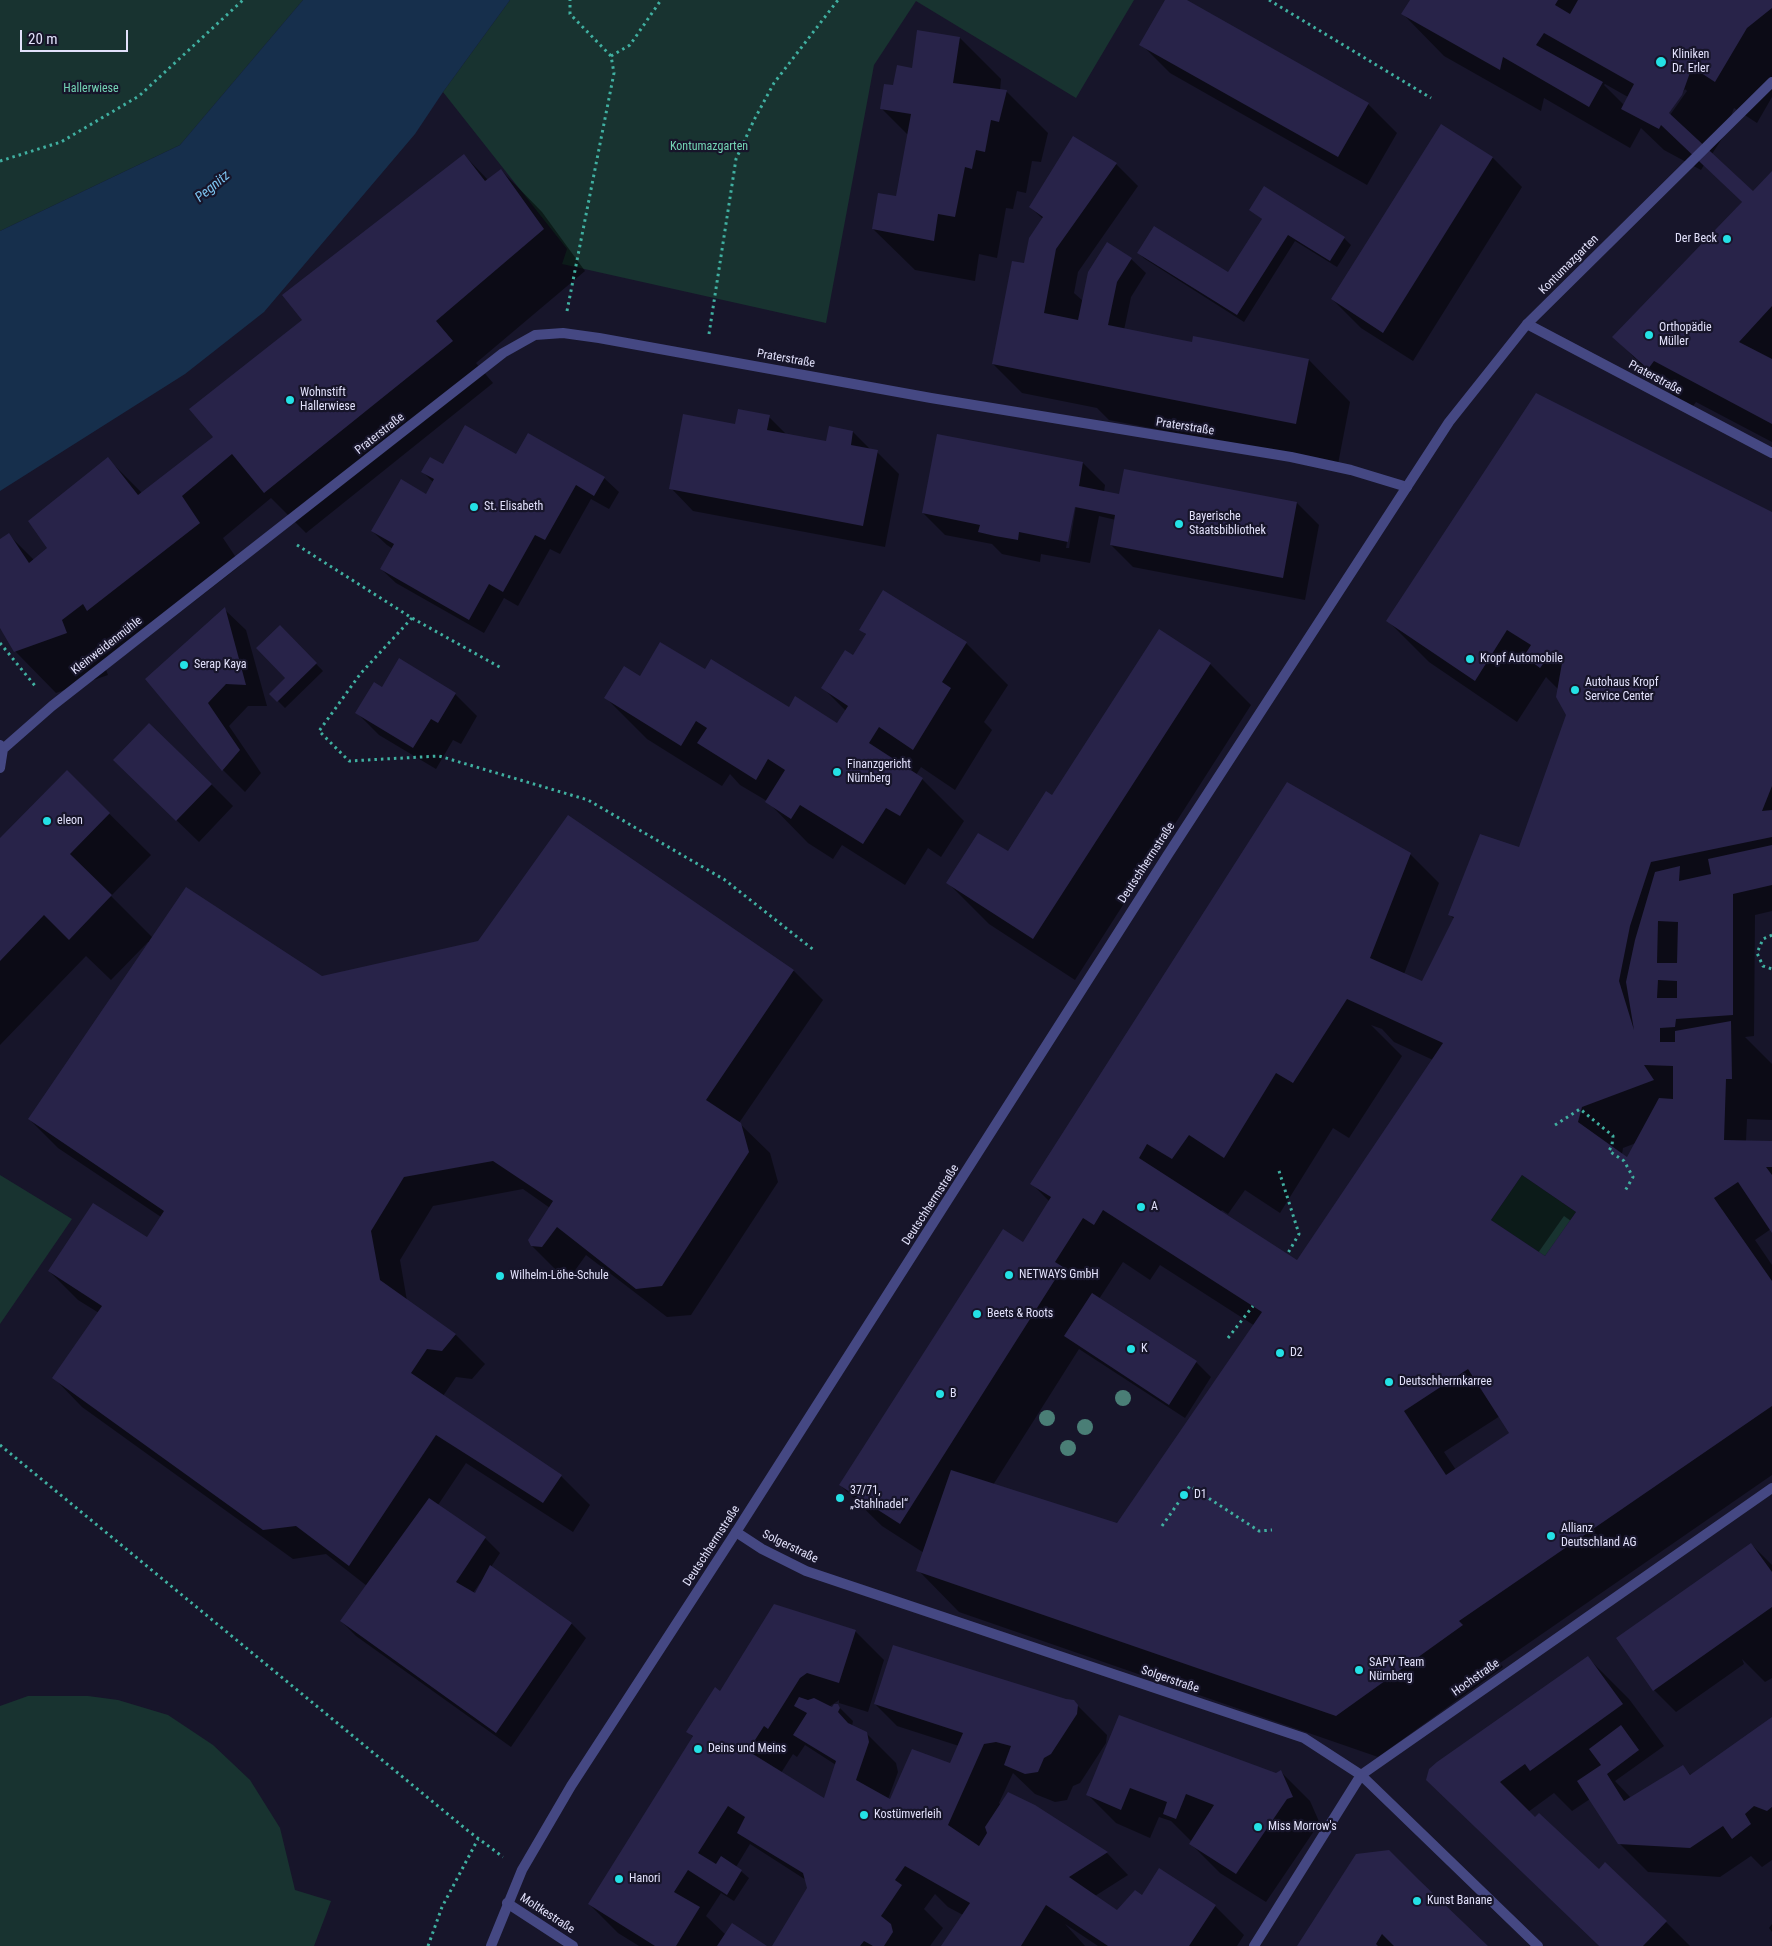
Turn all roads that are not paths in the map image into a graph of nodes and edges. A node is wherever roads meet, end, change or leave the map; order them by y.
1 (1772, 82) edge
2 (1527, 324) junction
3 (1772, 453) edge
4 (1407, 487) junction
5 (230, 566) joint
6 (2, 747) edge
7 (0, 768) edge
8 (1772, 1488) edge
9 (736, 1532) junction
10 (1360, 1774) junction
11 (507, 1903) junction
12 (491, 1946) edge
13 (573, 1946) edge
14 (1254, 1946) edge
15 (1538, 1946) edge

1 - 2 street, Kontumazgarten
2 - 3 street, Praterstraße
2 - 4 street, Kontumazgarten
4 - 5 street, Praterstraße
4 - 9 street, Deutschherrnstraße
5 - 6 street, Kleinweidenmühle
6 - 7 street, Kleinweidenmühle
8 - 10 street, Hochstraße
9 - 10 street, Solgerstraße
9 - 11 street, Deutschherrnstraße
10 - 14 street, Hochstraße
10 - 15 street, Solgerstraße
11 - 12 street, Deutschherrnstraße
11 - 13 street, Moltkestraße

